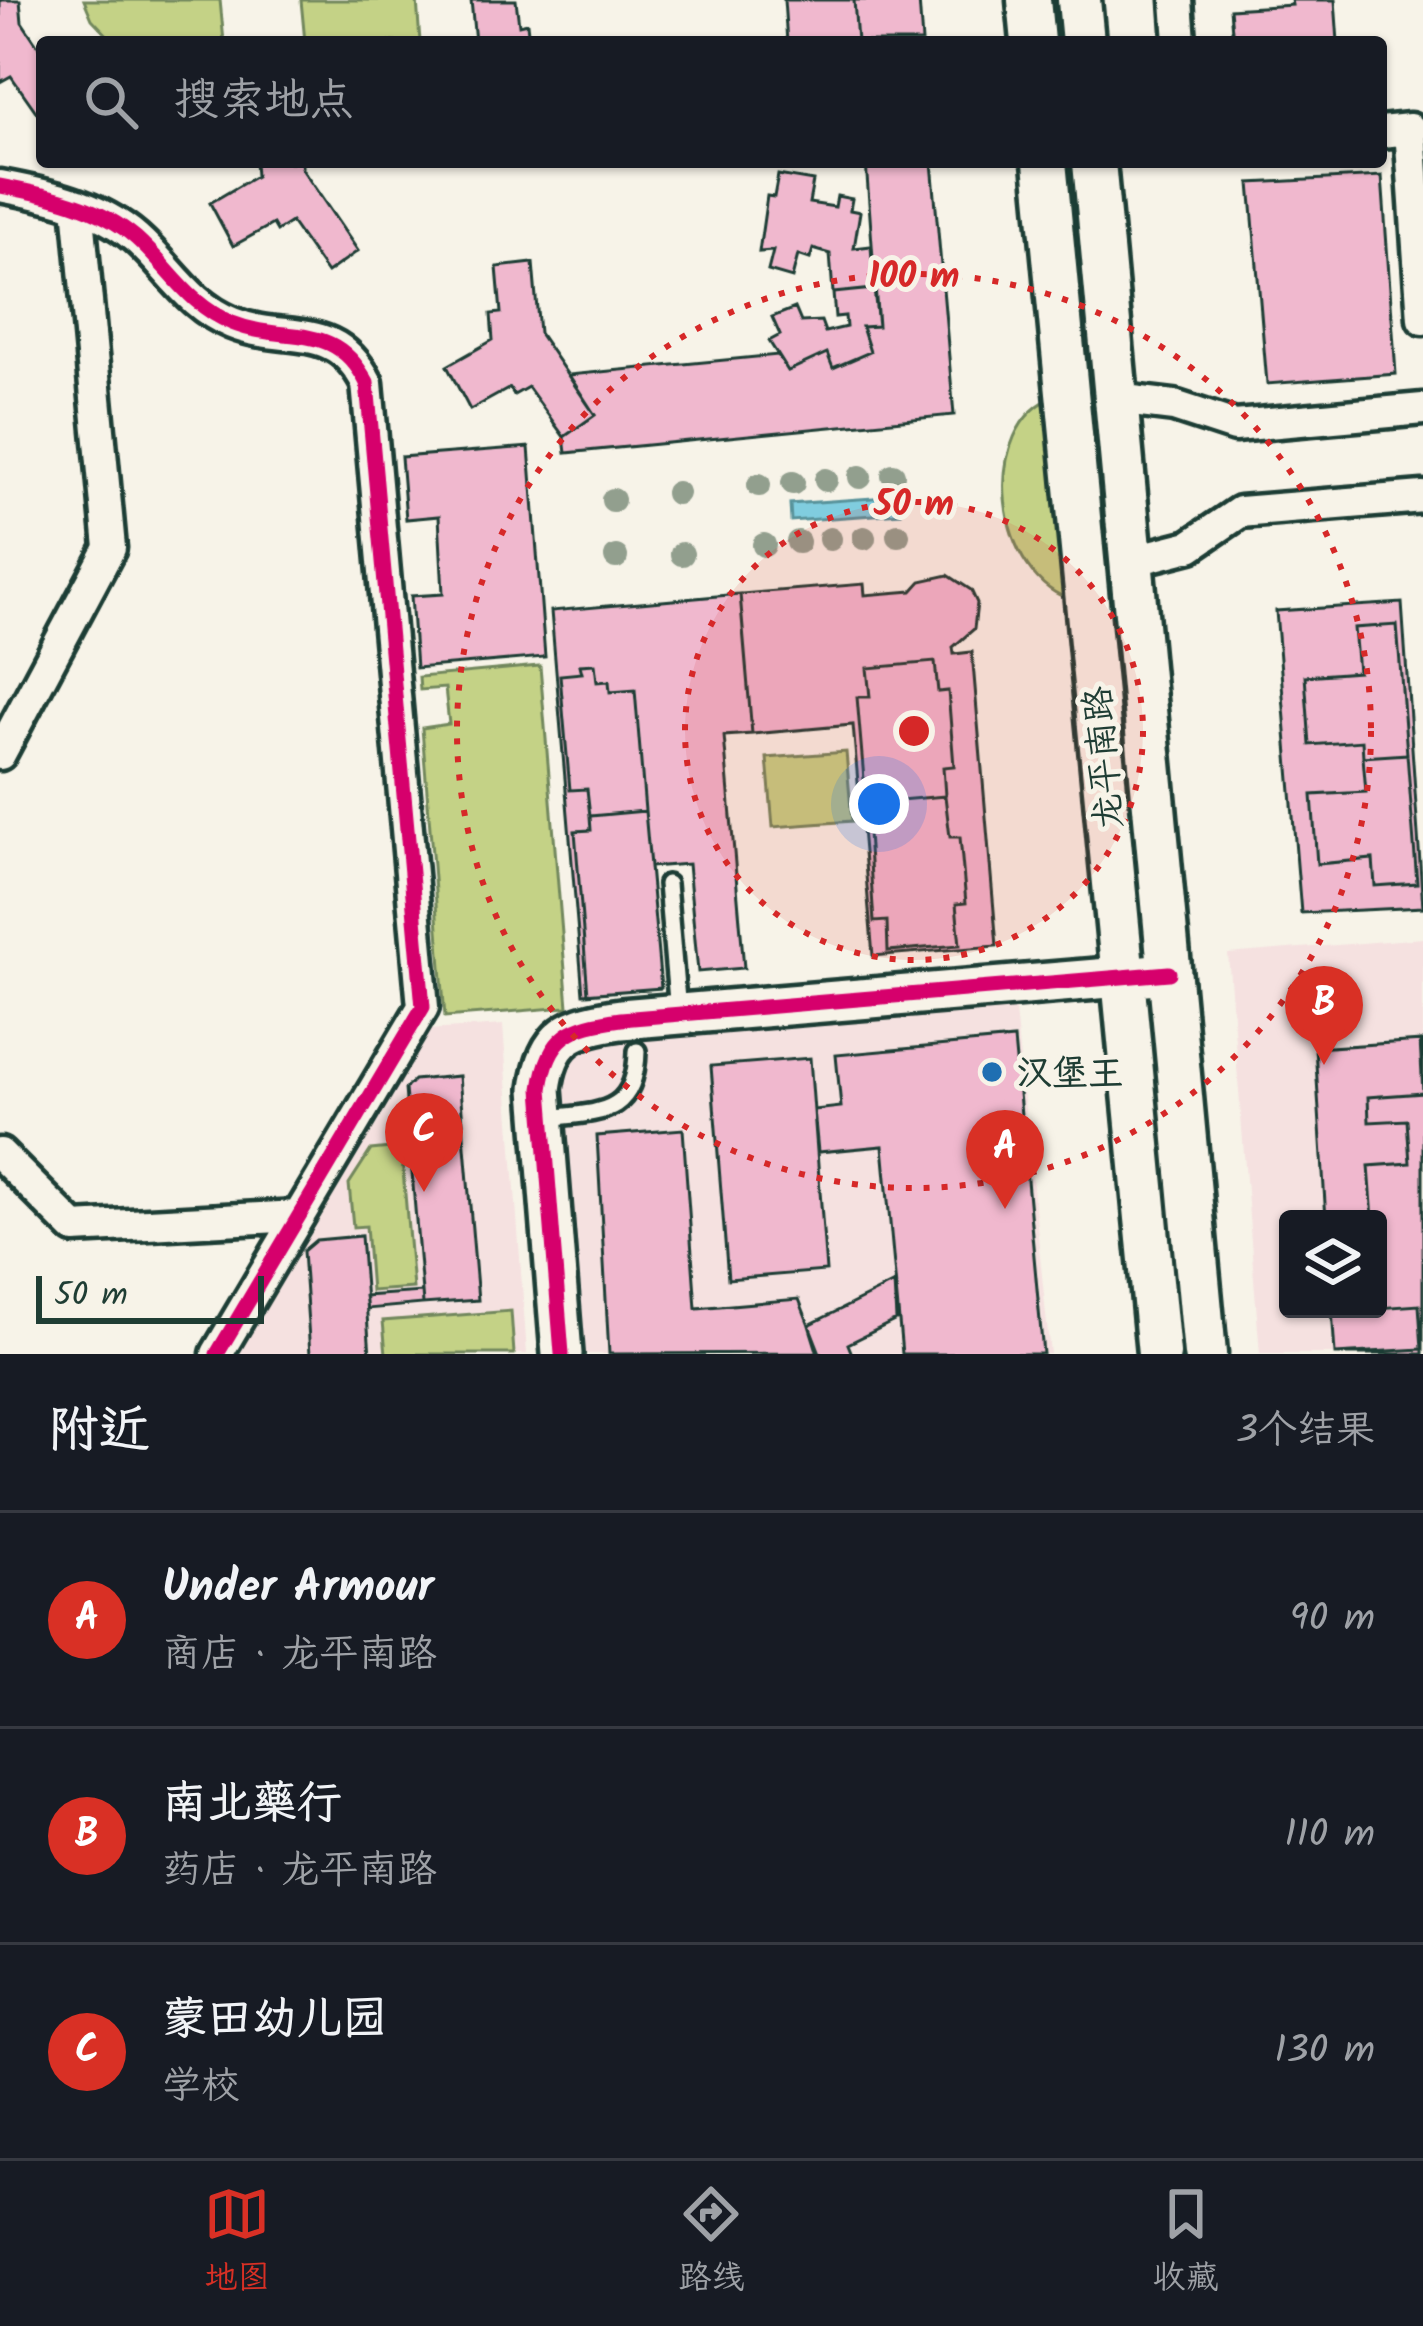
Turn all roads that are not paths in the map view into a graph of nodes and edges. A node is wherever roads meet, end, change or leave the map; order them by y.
1 (1029, 0) edge
2 (1079, 0) edge
3 (1177, 0) edge
4 (1032, 36) edge
5 (1082, 36) edge
6 (1180, 36) edge
7 (1387, 131) edge
8 (1046, 168) edge
9 (1095, 168) edge
10 (0, 186) edge
11 (78, 205) junction
12 (1423, 319) edge
13 (1116, 399) junction
14 (1423, 409) edge
15 (1423, 497) edge
16 (1131, 561) junction
17 (0, 754) edge
18 (667, 884) dead end
19 (1169, 973) junction
20 (1123, 977) junction
21 (678, 1015) junction
22 (637, 1051) dead end
23 (544, 1118) junction
24 (0, 1154) edge
25 (299, 1216) junction
26 (217, 1354) edge
27 (562, 1354) edge
28 (1159, 1354) edge
29 (1205, 1354) edge

1 - 4 main road
2 - 5 main road
3 - 6 street
7 - 12 street
8 - 20 main road, 龙平南路
9 - 13 main road, 龙平南路
10 - 11 street
11 - 17 street
11 - 25 street
13 - 14 street
13 - 16 main road, 龙平南路
15 - 16 street
16 - 19 main road, 龙平南路
18 - 21 lane
19 - 20 street
19 - 29 main road, 龙平南路
20 - 21 street
20 - 28 main road, 龙平南路
21 - 23 street
22 - 23 lane
23 - 27 street
24 - 25 street
25 - 26 street

